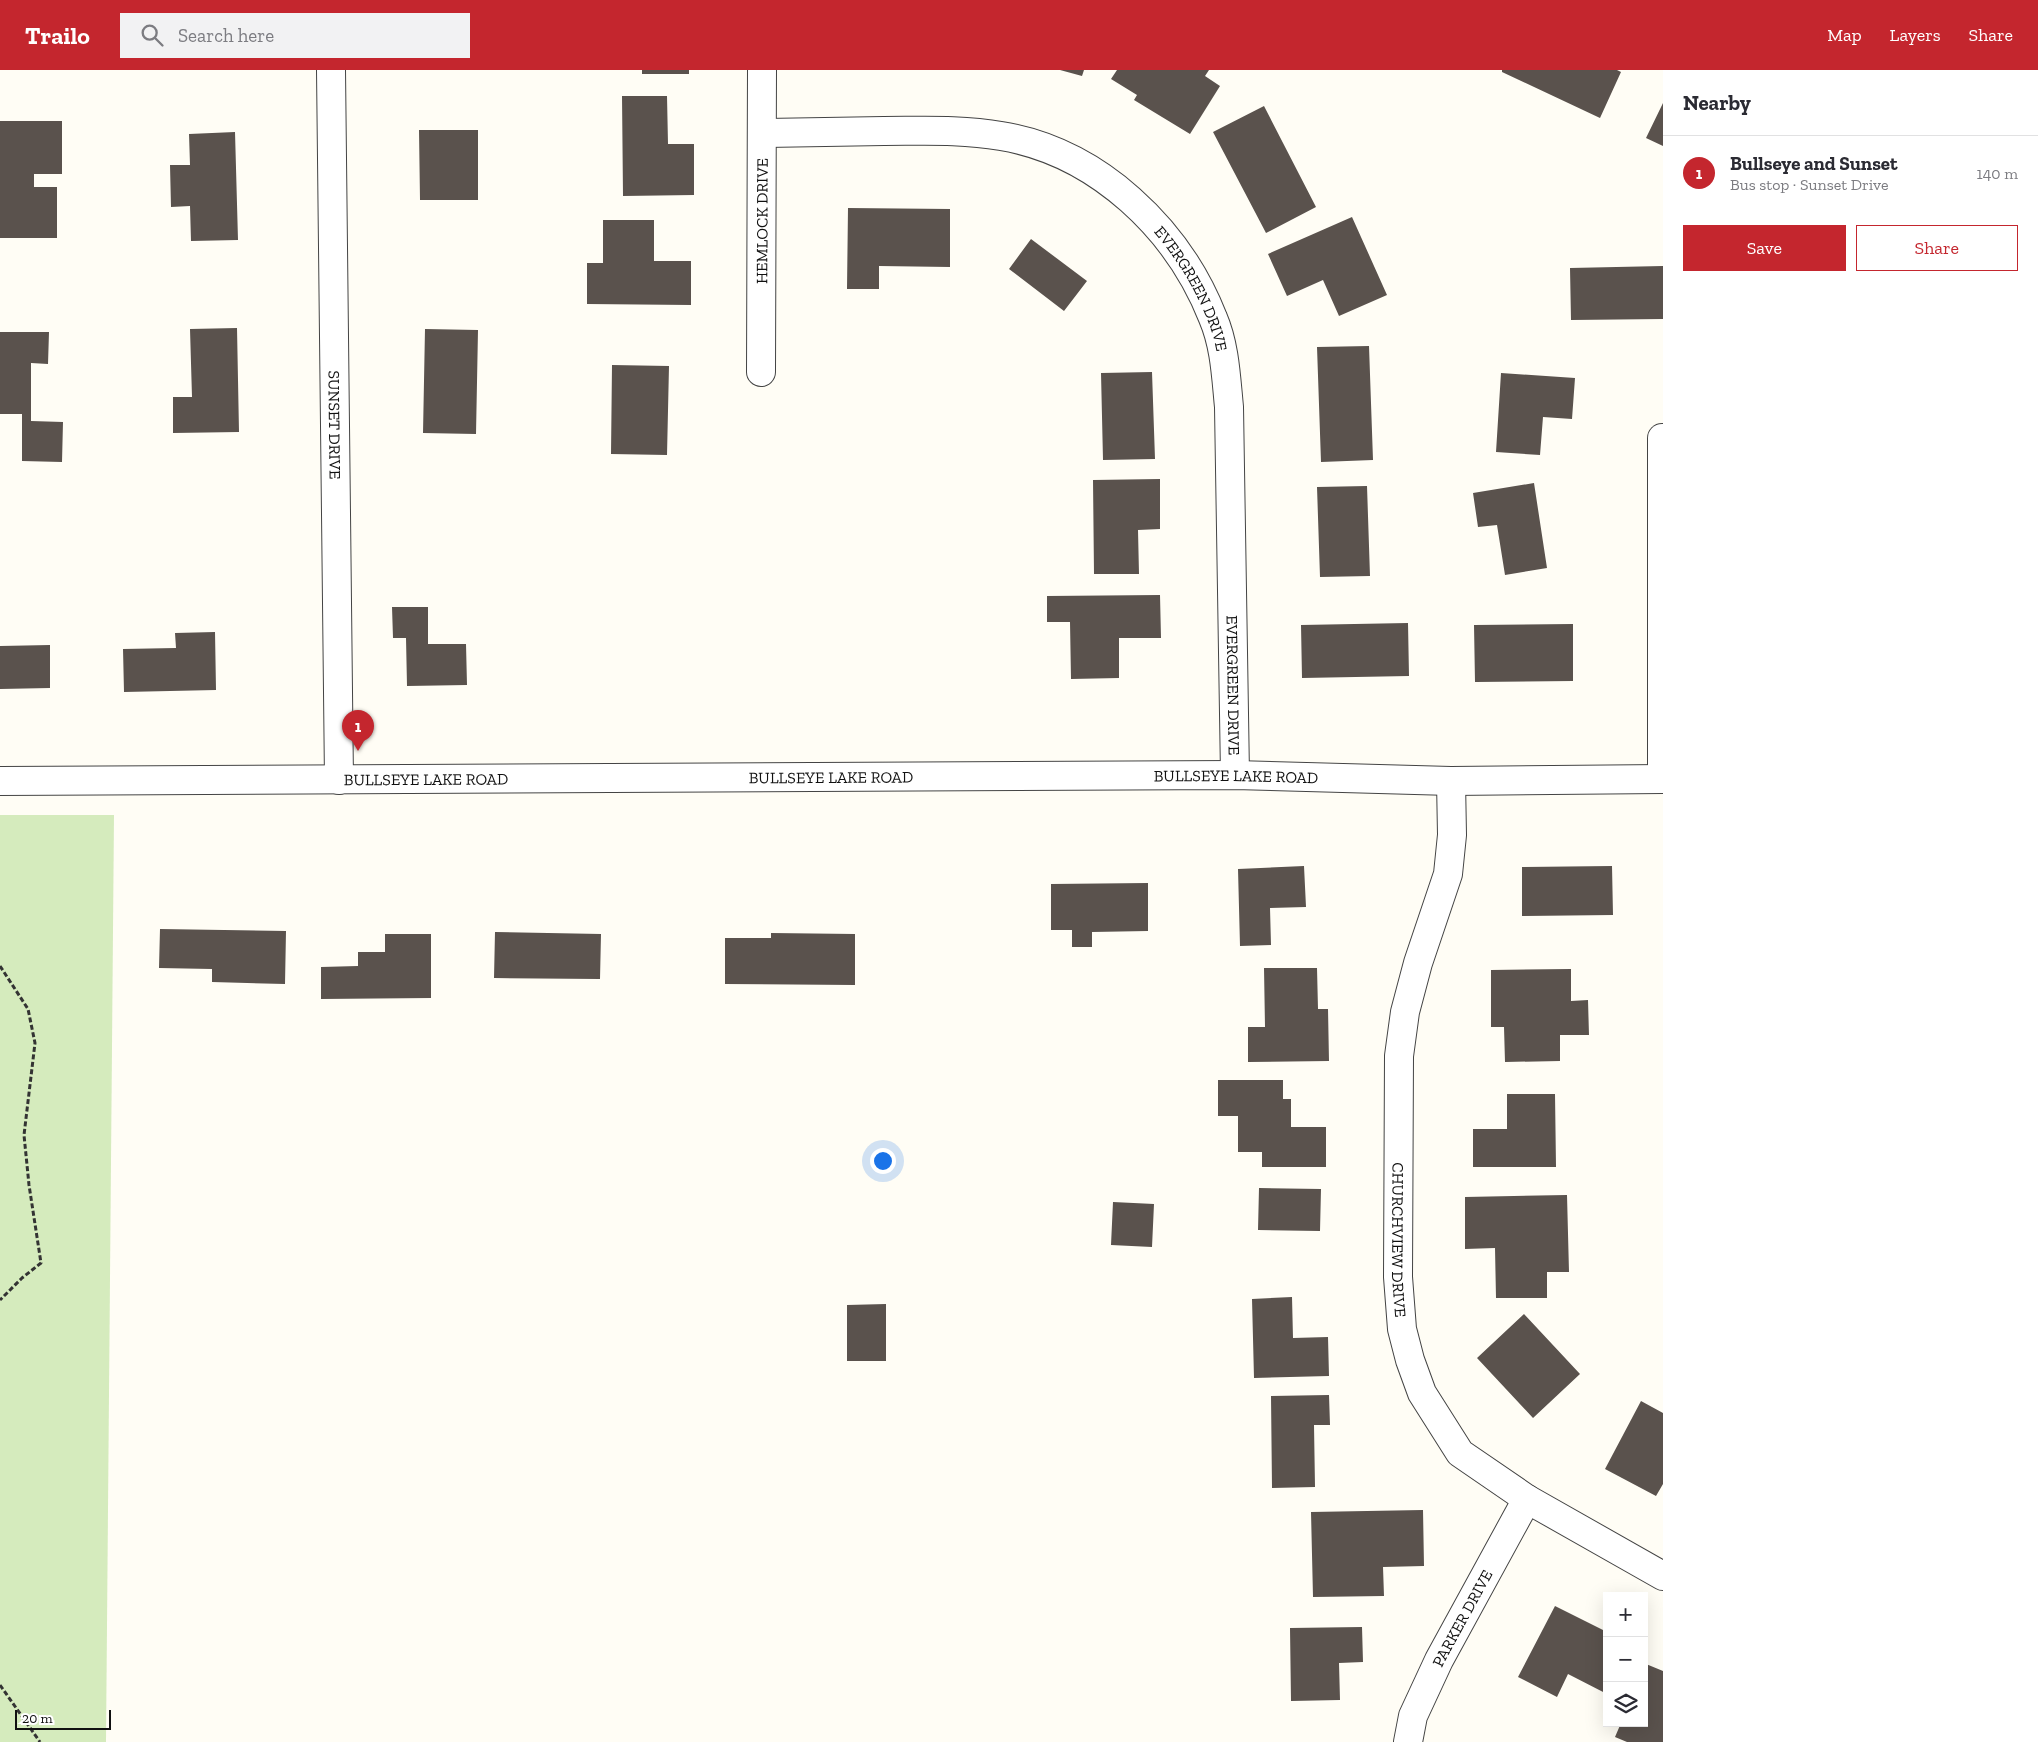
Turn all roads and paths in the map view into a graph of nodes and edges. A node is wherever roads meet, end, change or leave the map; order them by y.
1 (332, 70) edge
2 (762, 70) edge
3 (762, 133) junction
4 (761, 372) dead end
5 (1662, 438) edge
6 (1235, 775) junction
7 (1662, 778) edge
8 (339, 780) junction
9 (0, 781) edge
10 (1451, 781) junction
11 (0, 966) edge
12 (0, 1300) edge
13 (1527, 1498) junction
14 (1663, 1576) edge
15 (0, 1685) edge
16 (40, 1742) edge
17 (1408, 1742) edge

1 - 8 street, SUNSET DRIVE
2 - 3 street, HEMLOCK DRIVE
3 - 4 street, HEMLOCK DRIVE
3 - 6 street, EVERGREEN DRIVE
5 - 7 street
6 - 8 street, BULLSEYE LAKE ROAD
6 - 10 street, BULLSEYE LAKE ROAD
7 - 10 street, BULLSEYE LAKE ROAD
8 - 9 street, BULLSEYE LAKE ROAD
10 - 13 street, CHURCHVIEW DRIVE
11 - 12 path
13 - 14 street, CHURCHVIEW DRIVE
13 - 17 street, PARKER DRIVE
15 - 16 path

